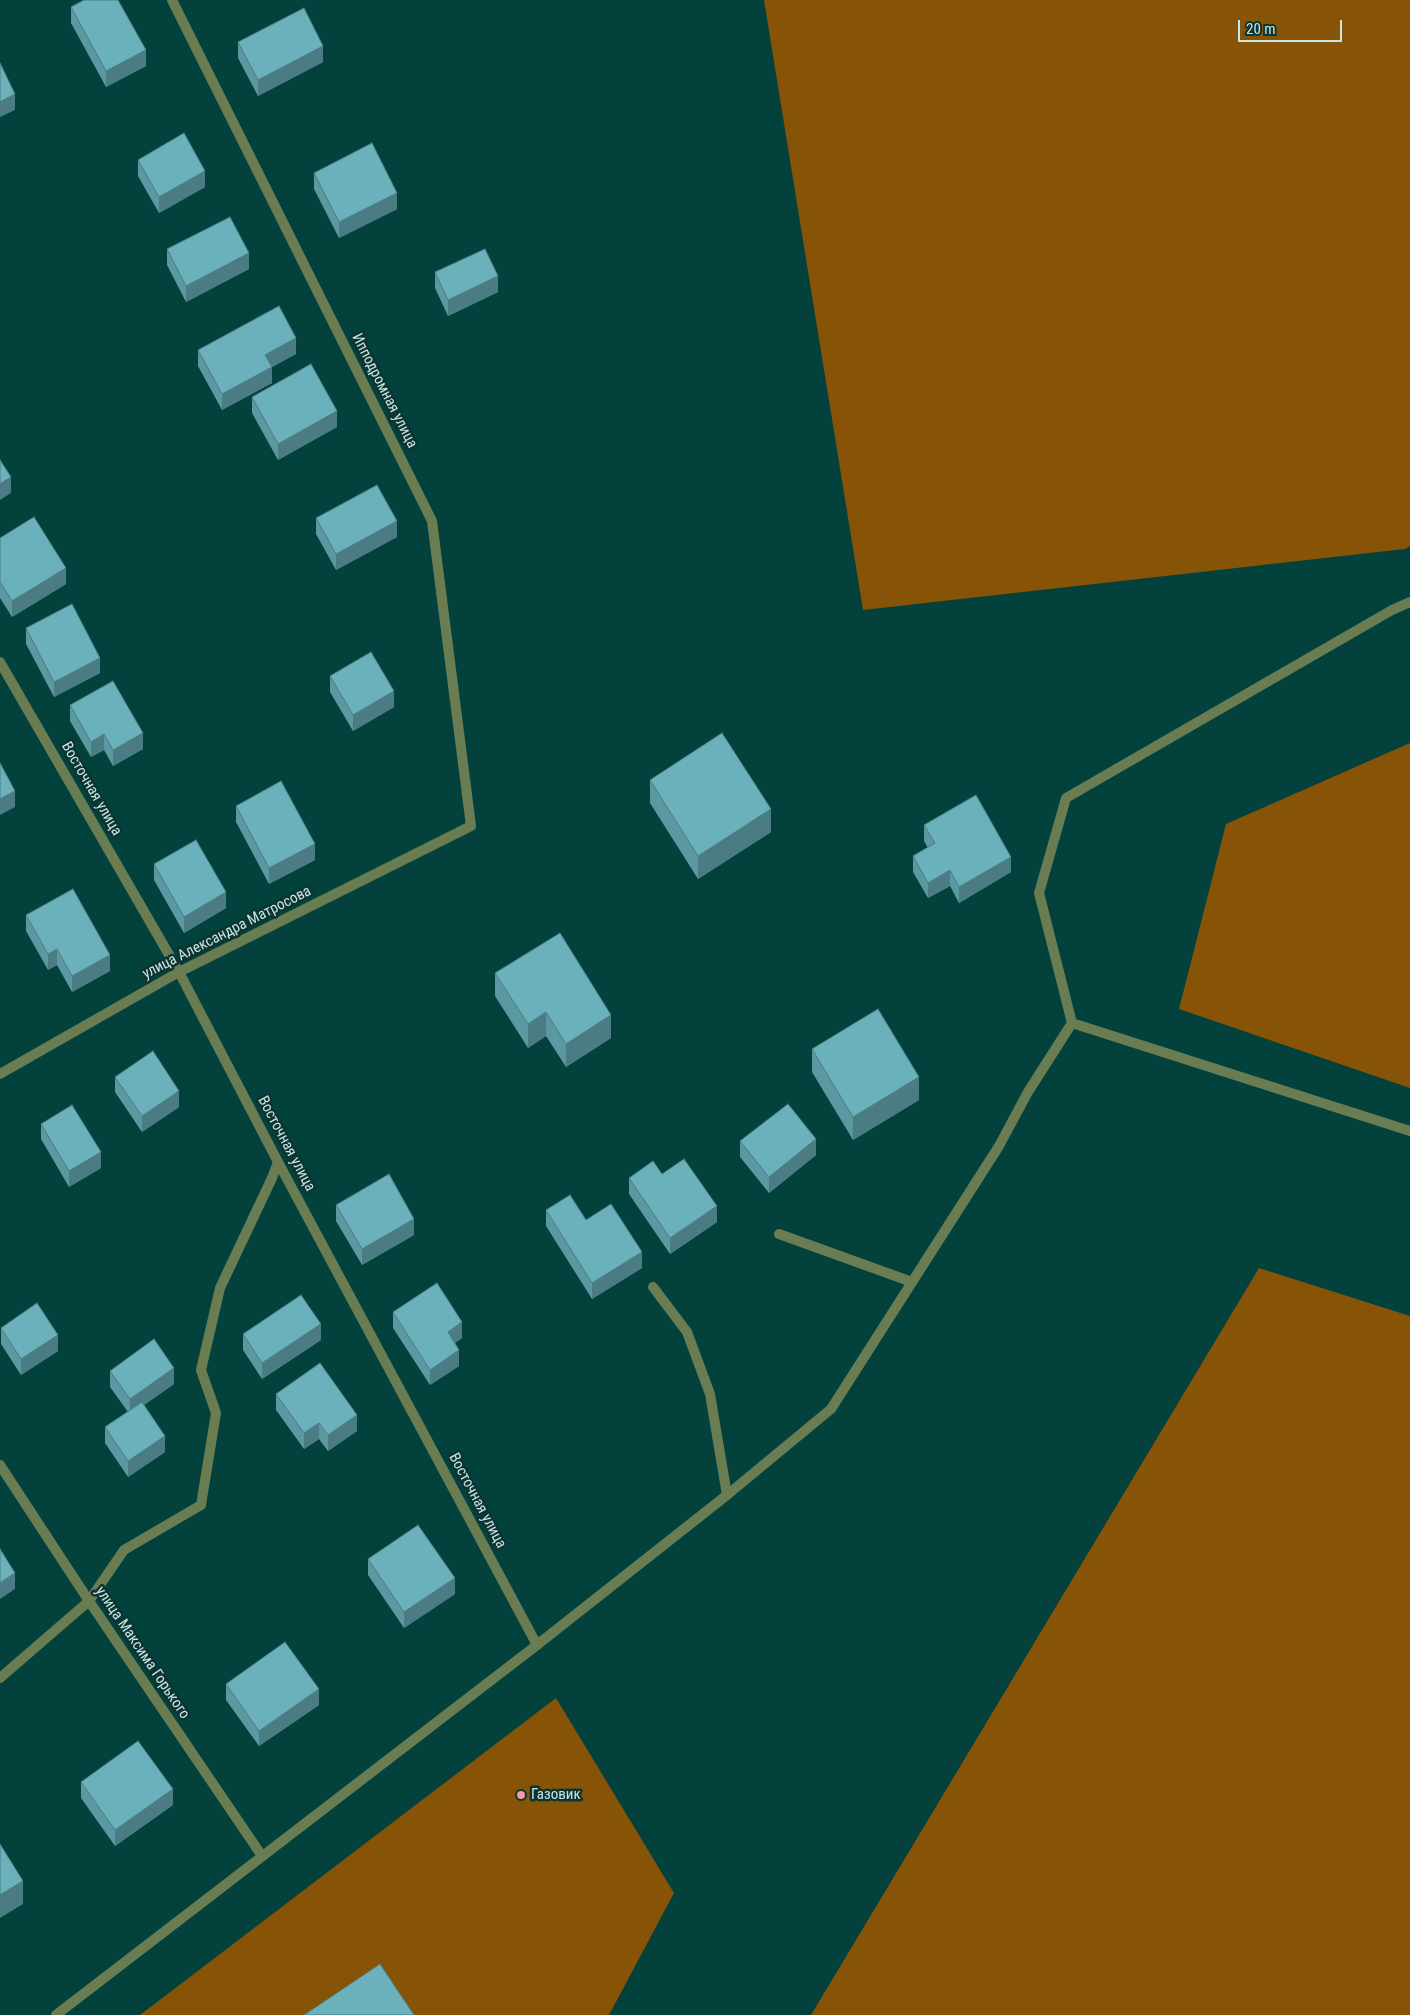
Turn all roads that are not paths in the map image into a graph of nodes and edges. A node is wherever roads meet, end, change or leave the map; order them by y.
1 (172, 0) edge
2 (1410, 602) edge
3 (0, 662) edge
4 (471, 826) joint
5 (179, 972) junction
6 (1072, 1023) junction
7 (0, 1074) edge
8 (1410, 1131) edge
9 (278, 1162) junction
10 (779, 1234) dead end
11 (912, 1282) junction
12 (653, 1287) dead end
13 (0, 1465) edge
14 (727, 1496) junction
15 (89, 1601) junction
16 (537, 1645) junction
17 (0, 1678) edge
18 (262, 1856) junction
19 (56, 2015) edge

1 - 4 street, Ипподромная улица
2 - 6 street
3 - 5 street, Восточная улица
4 - 5 street, улица Александра Матросова
5 - 7 street, улица Александра Матросова
5 - 9 street, Восточная улица
6 - 8 street
6 - 11 street
9 - 15 street
9 - 16 street, Восточная улица
10 - 11 street
11 - 14 street
12 - 14 street
13 - 15 street, улица Максима Горького
14 - 16 street
15 - 17 street
15 - 18 street, улица Максима Горького
16 - 18 street
18 - 19 street

